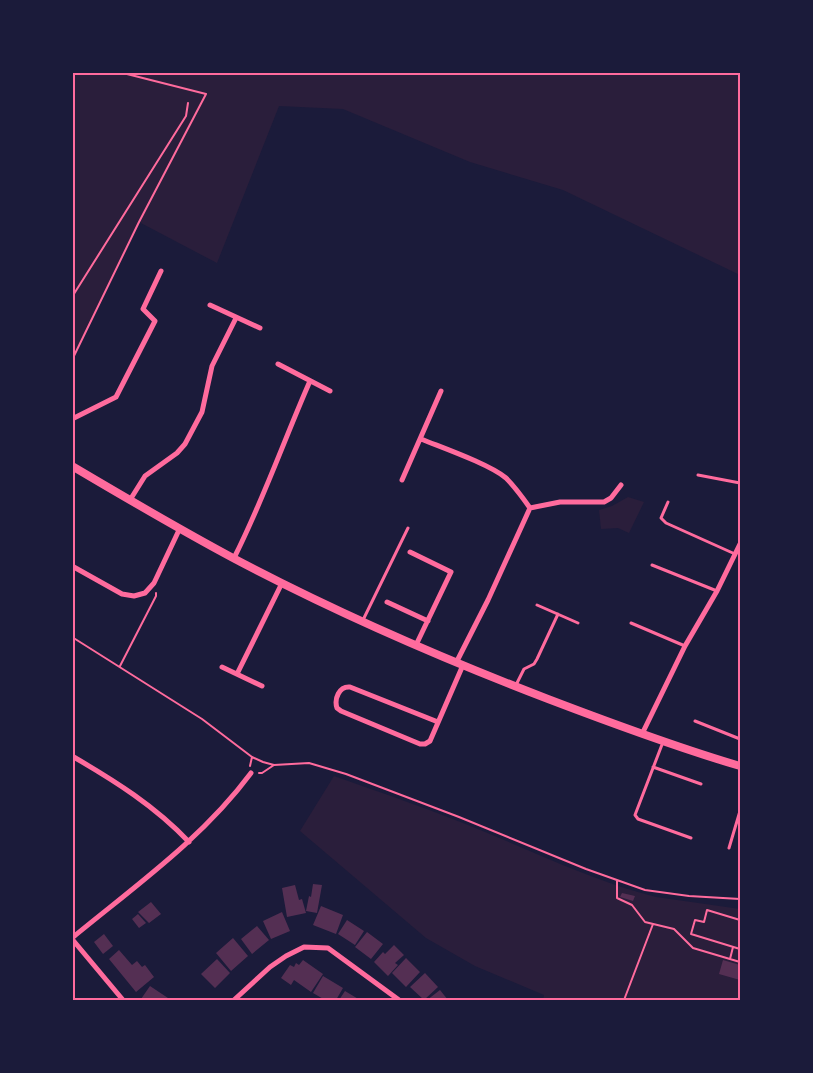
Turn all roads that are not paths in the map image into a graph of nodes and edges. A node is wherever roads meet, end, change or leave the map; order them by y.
1 (162, 271) dead end
2 (210, 305) dead end
3 (236, 318) junction
4 (260, 328) dead end
5 (278, 364) dead end
6 (310, 381) junction
7 (330, 390) dead end
8 (441, 391) dead end
9 (72, 419) edge
10 (421, 439) junction
11 (72, 466) edge
12 (698, 476) dead end
13 (402, 480) dead end
14 (740, 483) edge
15 (622, 485) dead end
16 (130, 500) junction
17 (668, 502) dead end
18 (530, 508) junction
19 (180, 528) junction
20 (408, 528) dead end
21 (740, 544) edge
22 (410, 552) dead end
23 (735, 554) junction
24 (234, 558) junction
25 (652, 565) dead end
26 (72, 566) edge
27 (282, 583) junction
28 (717, 591) junction
29 (387, 602) dead end
30 (537, 606) dead end
31 (558, 614) junction
32 (363, 621) junction
33 (428, 621) junction
34 (578, 623) dead end
35 (632, 623) dead end
36 (416, 645) junction
37 (685, 646) junction
38 (460, 664) junction
39 (222, 667) dead end
40 (237, 674) junction
41 (262, 686) dead end
42 (515, 686) junction
43 (695, 720) dead end
44 (438, 722) junction
45 (642, 734) junction
46 (740, 739) edge
47 (663, 741) junction
48 (72, 756) edge
49 (740, 766) edge
50 (653, 767) junction
51 (251, 773) road end
52 (701, 784) dead end
53 (740, 810) edge
54 (691, 838) dead end
55 (189, 842) junction
56 (729, 848) dead end
57 (72, 938) edge
58 (123, 1000) edge
59 (234, 1000) edge
60 (399, 1000) edge

1 - 9 street
2 - 3 street
3 - 4 street
3 - 16 street
5 - 6 street
6 - 7 street
6 - 24 street
8 - 10 street
10 - 13 street
10 - 18 street
11 - 16 street
12 - 14 lane
15 - 18 street
16 - 19 street
17 - 23 lane
18 - 38 street
19 - 24 street
19 - 26 street
20 - 32 lane
21 - 23 street
22 - 33 street
23 - 28 street
24 - 27 street
25 - 28 lane
27 - 32 street
27 - 40 street
28 - 37 street
29 - 33 street
30 - 31 lane
31 - 34 lane
31 - 42 lane
32 - 36 street
33 - 36 street
35 - 37 lane
36 - 38 street
37 - 45 street
38 - 42 street
38 - 44 street
39 - 40 street
40 - 41 street
42 - 45 street
43 - 46 lane
44 - 44 street
45 - 47 street
47 - 49 street
47 - 50 lane
48 - 55 street
50 - 52 lane
50 - 54 lane
51 - 55 street
53 - 56 lane
55 - 57 street
57 - 58 street
59 - 60 street

